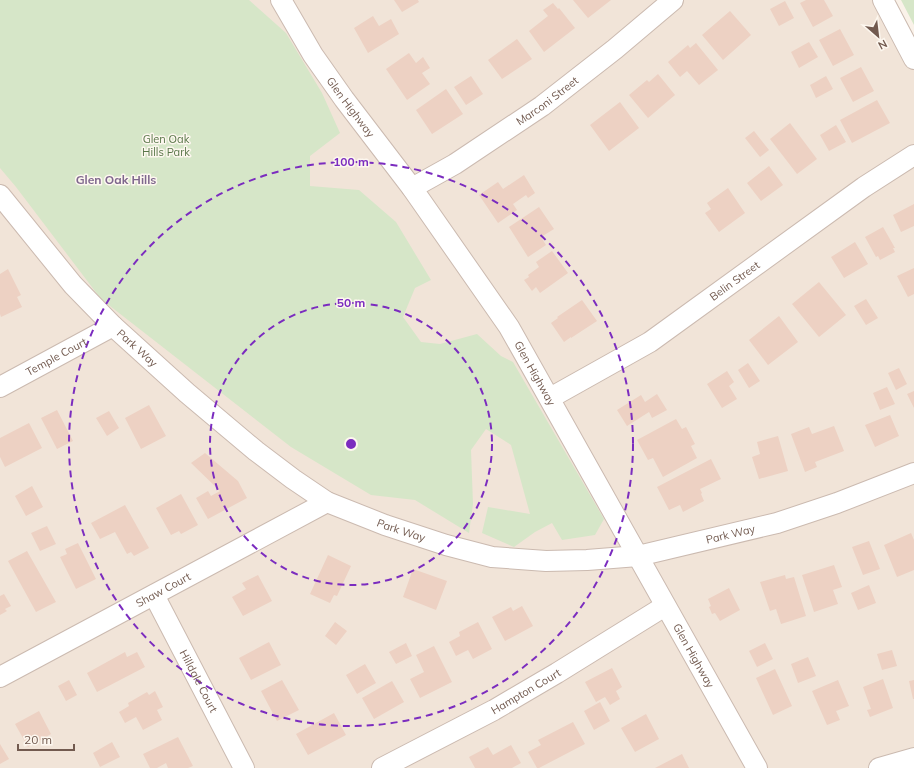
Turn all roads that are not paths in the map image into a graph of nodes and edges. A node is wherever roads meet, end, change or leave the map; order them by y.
1 (673, 0) edge
2 (883, 0) edge
3 (281, 4) edge
4 (914, 60) edge
5 (914, 155) edge
6 (412, 188) junction
7 (0, 195) edge
8 (113, 326) junction
9 (0, 387) edge
10 (550, 398) junction
11 (914, 473) edge
12 (327, 502) junction
13 (638, 556) junction
14 (154, 595) junction
15 (665, 606) junction
16 (0, 678) edge
17 (914, 758) edge
18 (244, 768) edge
19 (382, 768) edge
20 (757, 768) edge
21 (879, 768) edge

1 - 6 street, Marconi Street
2 - 4 street
3 - 6 street, Glen Highway
5 - 10 street, Belin Street
6 - 10 street, Glen Highway
7 - 8 street, Park Way
8 - 9 street, Temple Court
8 - 12 street, Park Way
10 - 13 street, Glen Highway
11 - 13 street, Park Way
12 - 13 street, Park Way
12 - 14 street, Shaw Court
13 - 15 street, Glen Highway
14 - 16 street, Shaw Court
14 - 18 street, Hilldale Court
15 - 19 street, Hampton Court
15 - 20 street, Glen Highway
17 - 21 street

